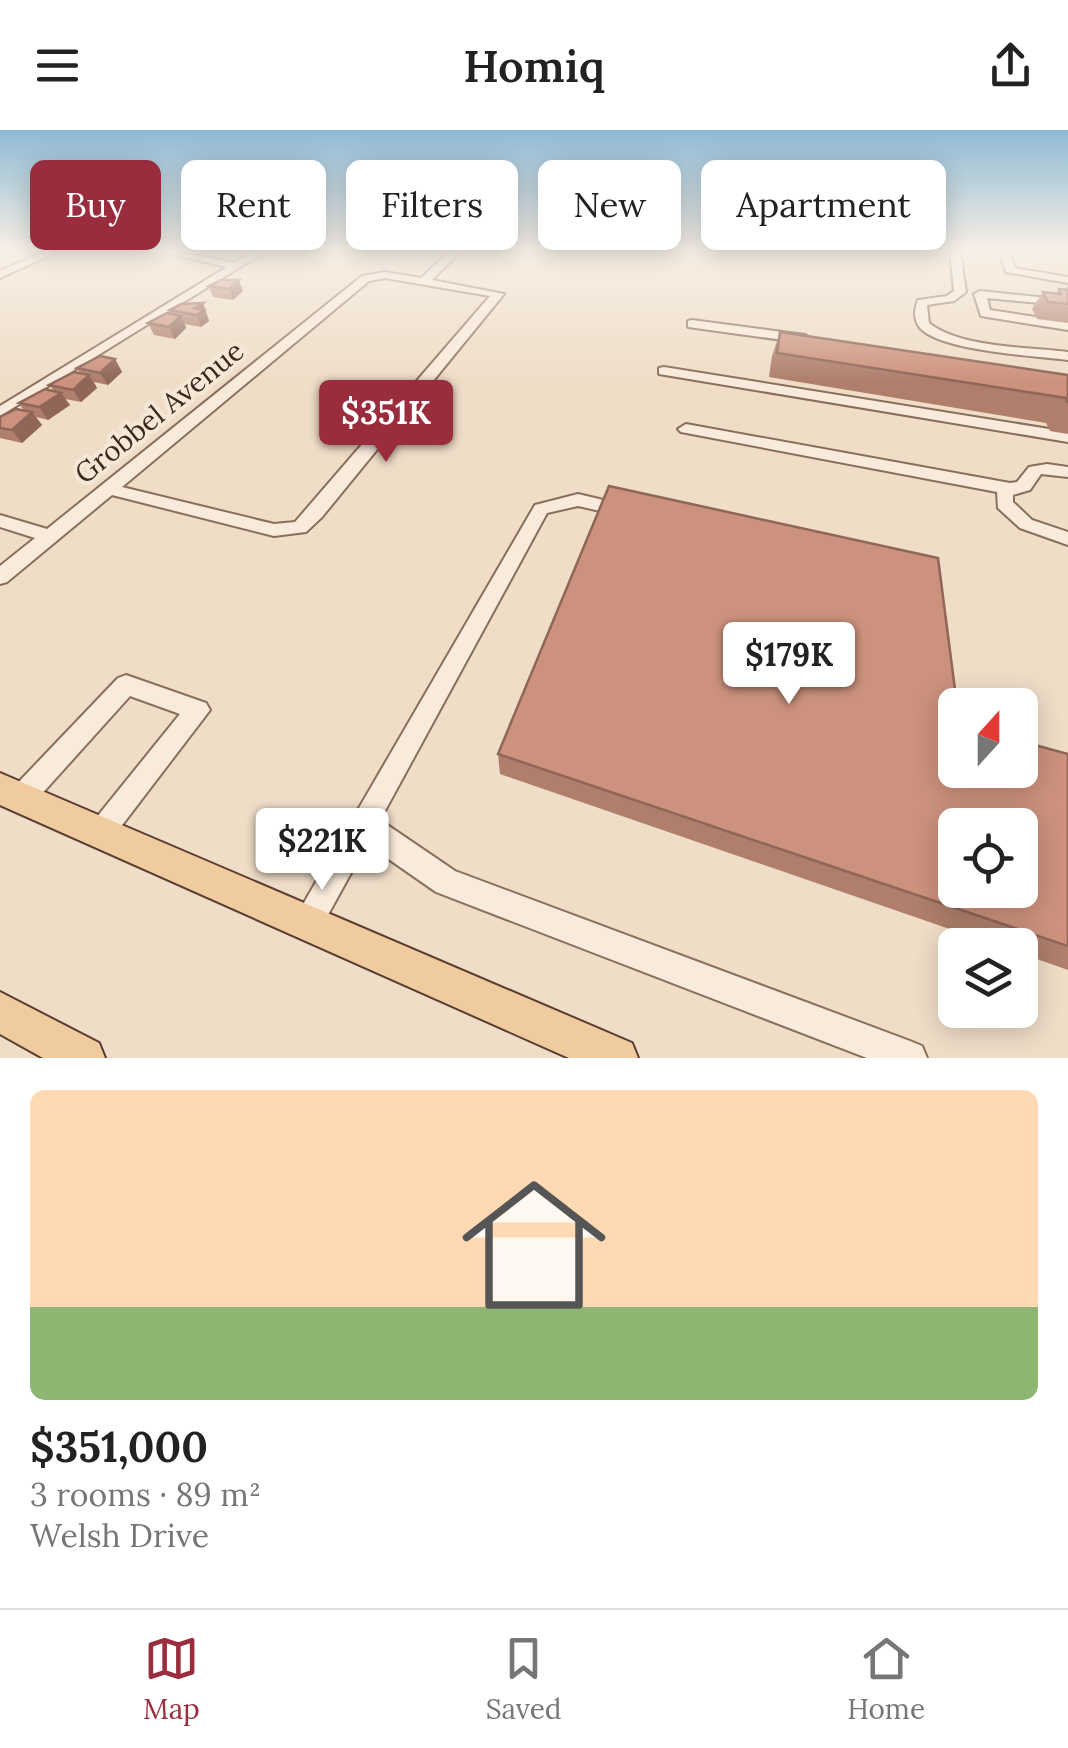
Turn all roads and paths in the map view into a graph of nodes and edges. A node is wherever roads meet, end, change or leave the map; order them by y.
1 (189, 294) edge
2 (346, 294) edge
3 (496, 294) edge
4 (957, 294) edge
5 (980, 294) edge
6 (984, 294) edge
7 (1043, 294) edge
8 (1068, 300) edge
9 (692, 324) dead end
10 (1068, 326) edge
11 (818, 341) edge
12 (1068, 356) edge
13 (664, 371) dead end
14 (0, 412) edge
15 (686, 428) dead end
16 (1068, 437) edge
17 (1068, 472) edge
18 (109, 488) junction
19 (1010, 489) junction
20 (654, 516) edge
21 (0, 521) edge
22 (50, 536) junction
23 (1068, 539) edge
24 (0, 577) edge
25 (10, 793) edge
26 (365, 826) junction
27 (101, 832) junction
28 (308, 923) junction
29 (0, 1012) edge
30 (33, 1046) edge
31 (84, 1058) edge
32 (617, 1058) edge
33 (910, 1058) edge

1 - 14 street
2 - 18 street, Grobbel Avenue
3 - 18 street, Grobbel Avenue
4 - 12 street
5 - 10 street
6 - 8 street
7 - 8 street
9 - 11 street
13 - 16 street
15 - 19 street
17 - 19 street
18 - 22 street, Grobbel Avenue
19 - 23 street
20 - 26 street
21 - 22 street
22 - 24 street, Grobbel Avenue
25 - 27 main road
25 - 27 street
26 - 28 street
26 - 33 street
27 - 28 main road
28 - 32 main road
29 - 30 main road
30 - 31 main road

